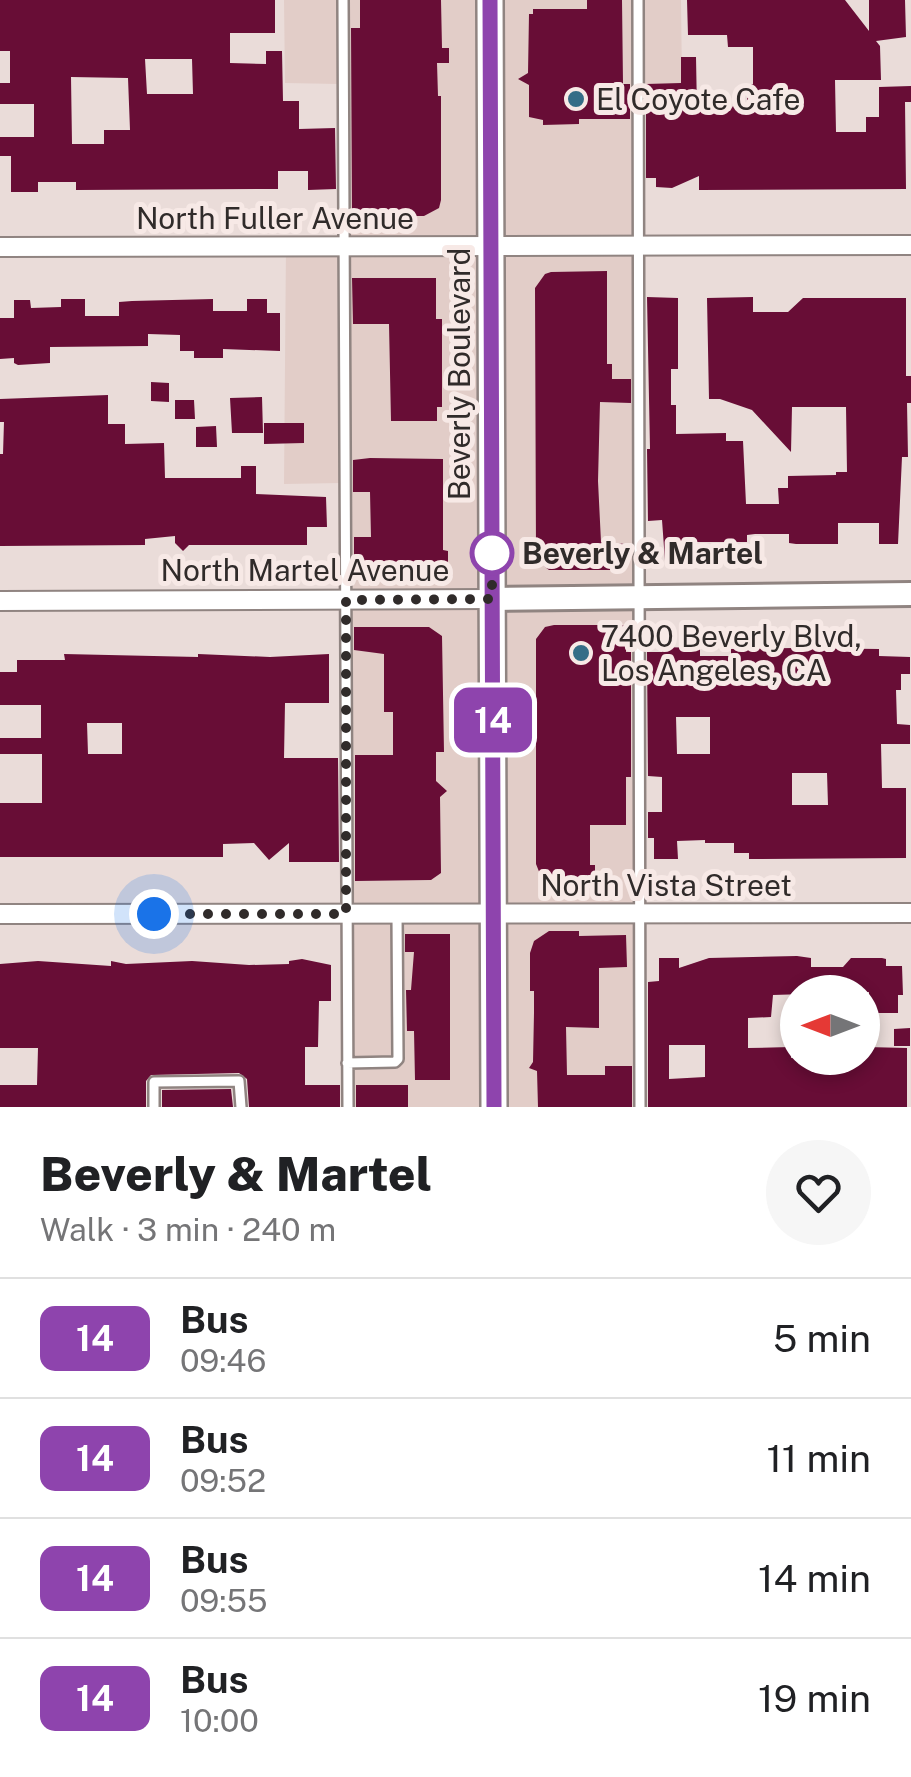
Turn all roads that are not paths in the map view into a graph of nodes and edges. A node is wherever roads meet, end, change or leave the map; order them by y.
1 (343, 0) edge
2 (490, 0) edge
3 (638, 0) edge
4 (0, 246) edge
5 (345, 246) junction
6 (490, 246) junction
7 (638, 246) junction
8 (911, 246) edge
9 (911, 594) edge
10 (638, 597) junction
11 (492, 599) junction
12 (346, 600) junction
13 (0, 602) edge
14 (494, 912) junction
15 (397, 913) junction
16 (911, 913) edge
17 (0, 914) edge
18 (346, 914) junction
19 (639, 914) junction
20 (347, 1063) junction
21 (154, 1107) edge
22 (241, 1107) edge
23 (348, 1107) edge
24 (494, 1107) edge
25 (640, 1107) edge

1 - 5 lane
2 - 6 main road, Beverly Boulevard
3 - 7 lane
4 - 5 street, North Fuller Avenue
5 - 6 street, North Fuller Avenue
5 - 12 lane
6 - 7 street, North Fuller Avenue
6 - 11 main road, Beverly Boulevard
7 - 8 street, North Fuller Avenue
7 - 10 lane
9 - 10 street, North Martel Avenue
10 - 11 street, North Martel Avenue
10 - 19 lane
11 - 12 street, North Martel Avenue
11 - 14 main road, Beverly Boulevard
12 - 13 street, North Martel Avenue
12 - 18 lane
14 - 15 street, North Vista Street
14 - 19 street, North Vista Street
14 - 24 main road, Beverly Boulevard
15 - 18 street, North Vista Street
15 - 20 lane
16 - 19 street, North Vista Street
17 - 18 street, North Vista Street
18 - 20 lane
19 - 25 lane
20 - 23 lane
21 - 22 lane

